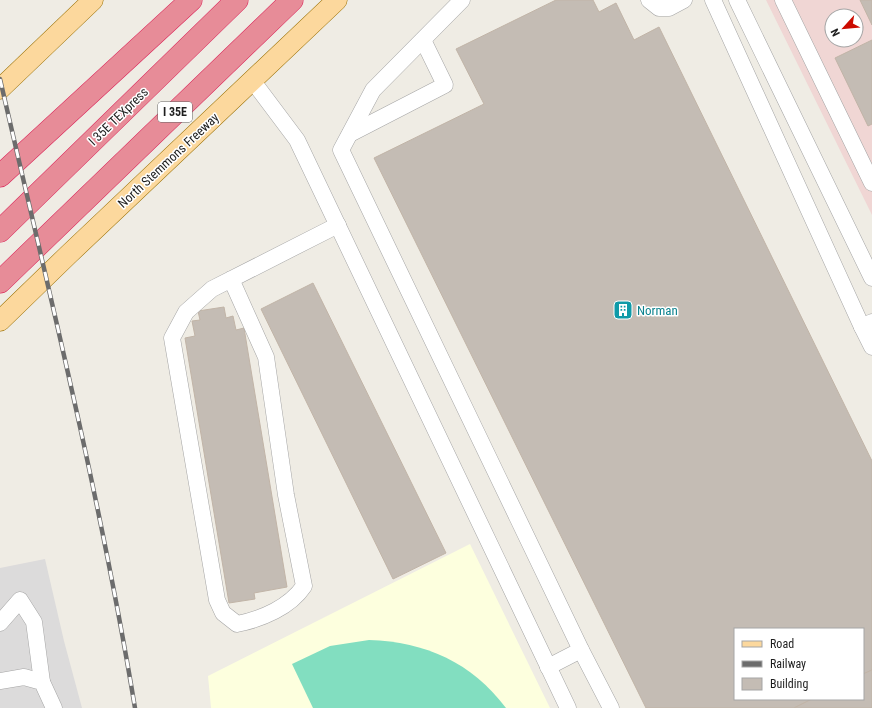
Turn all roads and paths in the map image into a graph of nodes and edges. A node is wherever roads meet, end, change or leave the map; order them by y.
1 (93, 0) edge
2 (192, 0) edge
3 (237, 0) edge
4 (292, 0) edge
5 (337, 0) edge
6 (462, 0) edge
7 (649, 0) edge
8 (684, 0) edge
9 (713, 0) edge
10 (736, 0) edge
11 (782, 0) edge
12 (423, 40) junction
13 (252, 80) junction
14 (0, 89) edge
15 (350, 134) junction
16 (0, 176) edge
17 (872, 183) edge
18 (338, 225) junction
19 (0, 231) edge
20 (872, 278) edge
21 (231, 279) junction
22 (0, 282) edge
23 (0, 321) edge
24 (867, 324) edge
25 (872, 347) edge
26 (0, 623) edge
27 (581, 650) junction
28 (548, 667) junction
29 (0, 681) edge
30 (42, 682) junction
31 (54, 708) edge
32 (568, 708) edge
33 (611, 708) edge

1 - 14 main road
2 - 16 highway
3 - 19 highway, I 35E TEXpress
4 - 22 highway, I 35E
5 - 13 main road, North Stemmons Freeway
6 - 12 lane
7 - 8 lane
9 - 24 lane
10 - 20 lane
11 - 17 lane
12 - 15 lane
12 - 15 lane
13 - 18 lane
13 - 23 main road, North Stemmons Freeway
15 - 27 lane
18 - 21 lane
18 - 28 lane
21 - 21 lane
24 - 25 lane
26 - 30 lane
27 - 28 lane
27 - 33 lane
28 - 32 lane
29 - 30 lane
30 - 31 lane

